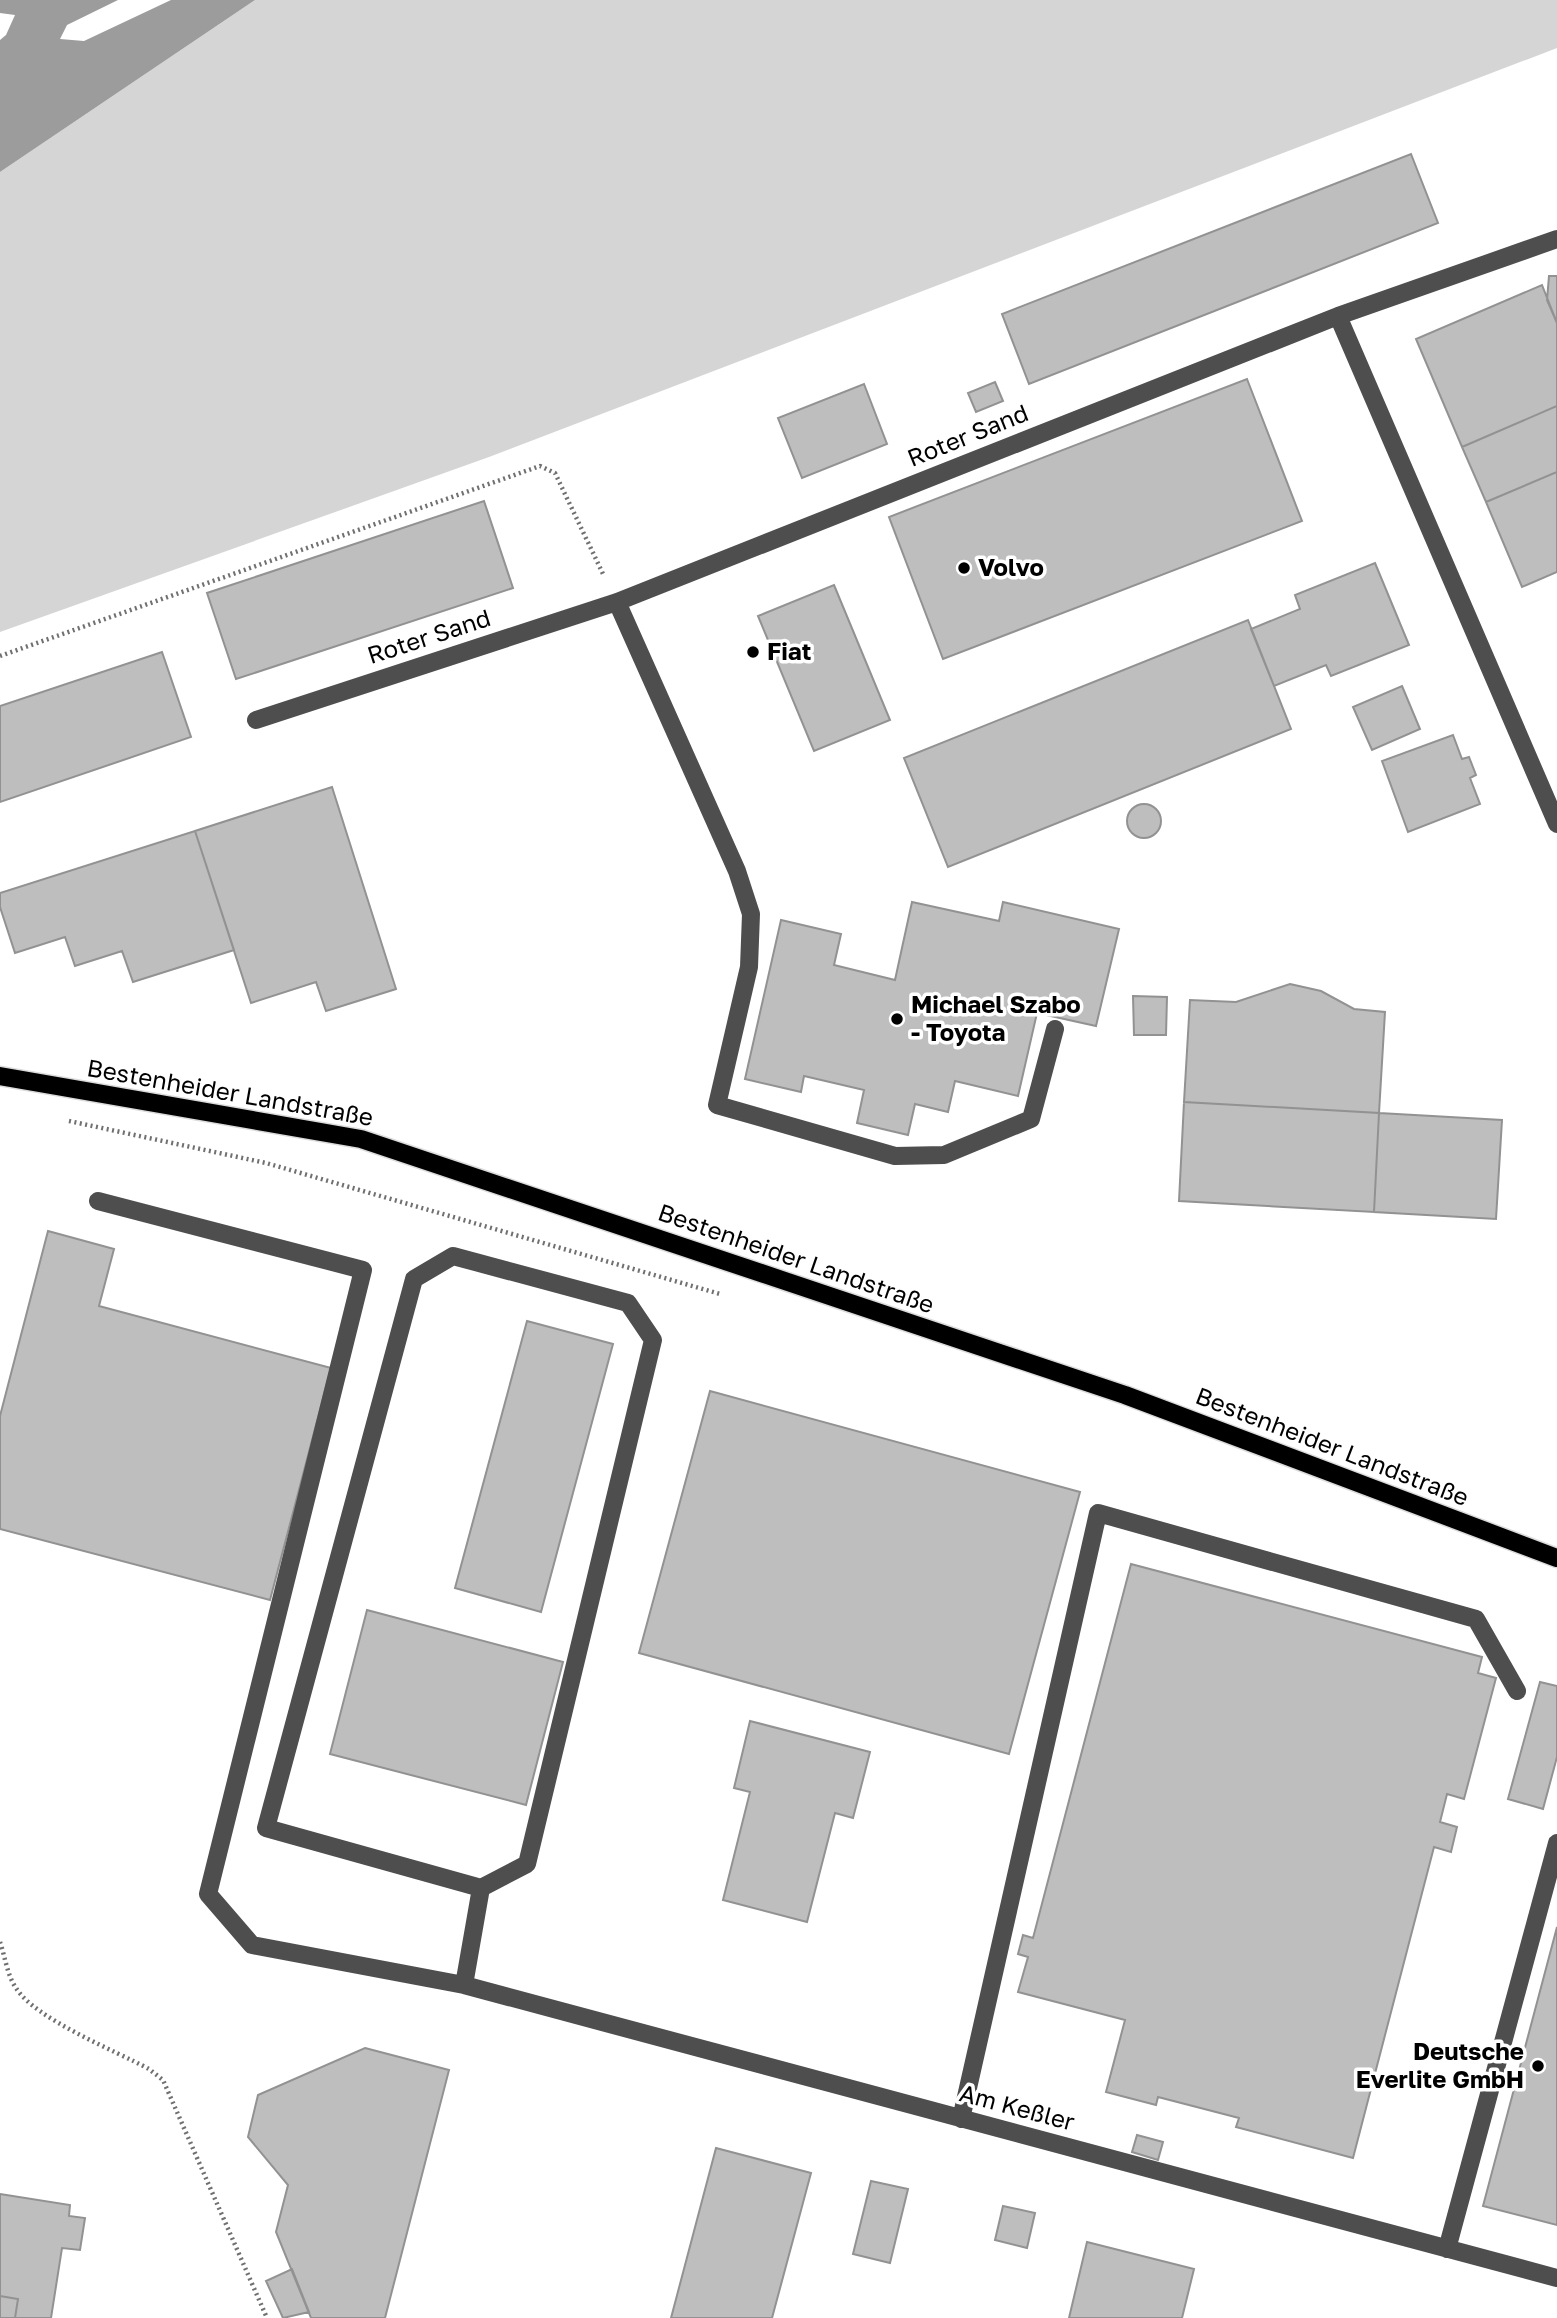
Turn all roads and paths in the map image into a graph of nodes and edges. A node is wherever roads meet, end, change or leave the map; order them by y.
1 (1557, 239) edge
2 (1338, 316) junction
3 (617, 602) junction
4 (0, 656) edge
5 (256, 720) dead end
6 (1557, 824) edge
7 (1055, 1029) dead end
8 (0, 1076) edge
9 (66, 1121) dead end
10 (98, 1201) dead end
11 (721, 1294) dead end
12 (1557, 1558) edge
13 (1517, 1691) dead end
14 (1557, 1843) edge
15 (481, 1888) junction
16 (0, 1942) edge
17 (464, 1985) junction
18 (961, 2119) junction
19 (1447, 2249) junction
20 (1557, 2278) edge
21 (267, 2318) edge

1 - 2 street, Roter Sand
2 - 3 street, Roter Sand
2 - 6 street
3 - 4 path
3 - 5 street, Roter Sand
3 - 7 street
8 - 12 main road, Bestenheider Landstraße
9 - 11 path
10 - 17 street, Am Keßler
13 - 18 street
14 - 19 street
15 - 15 street
15 - 17 street
16 - 21 path
17 - 18 street, Am Keßler
18 - 19 street, Am Keßler
19 - 20 street, Am Keßler

